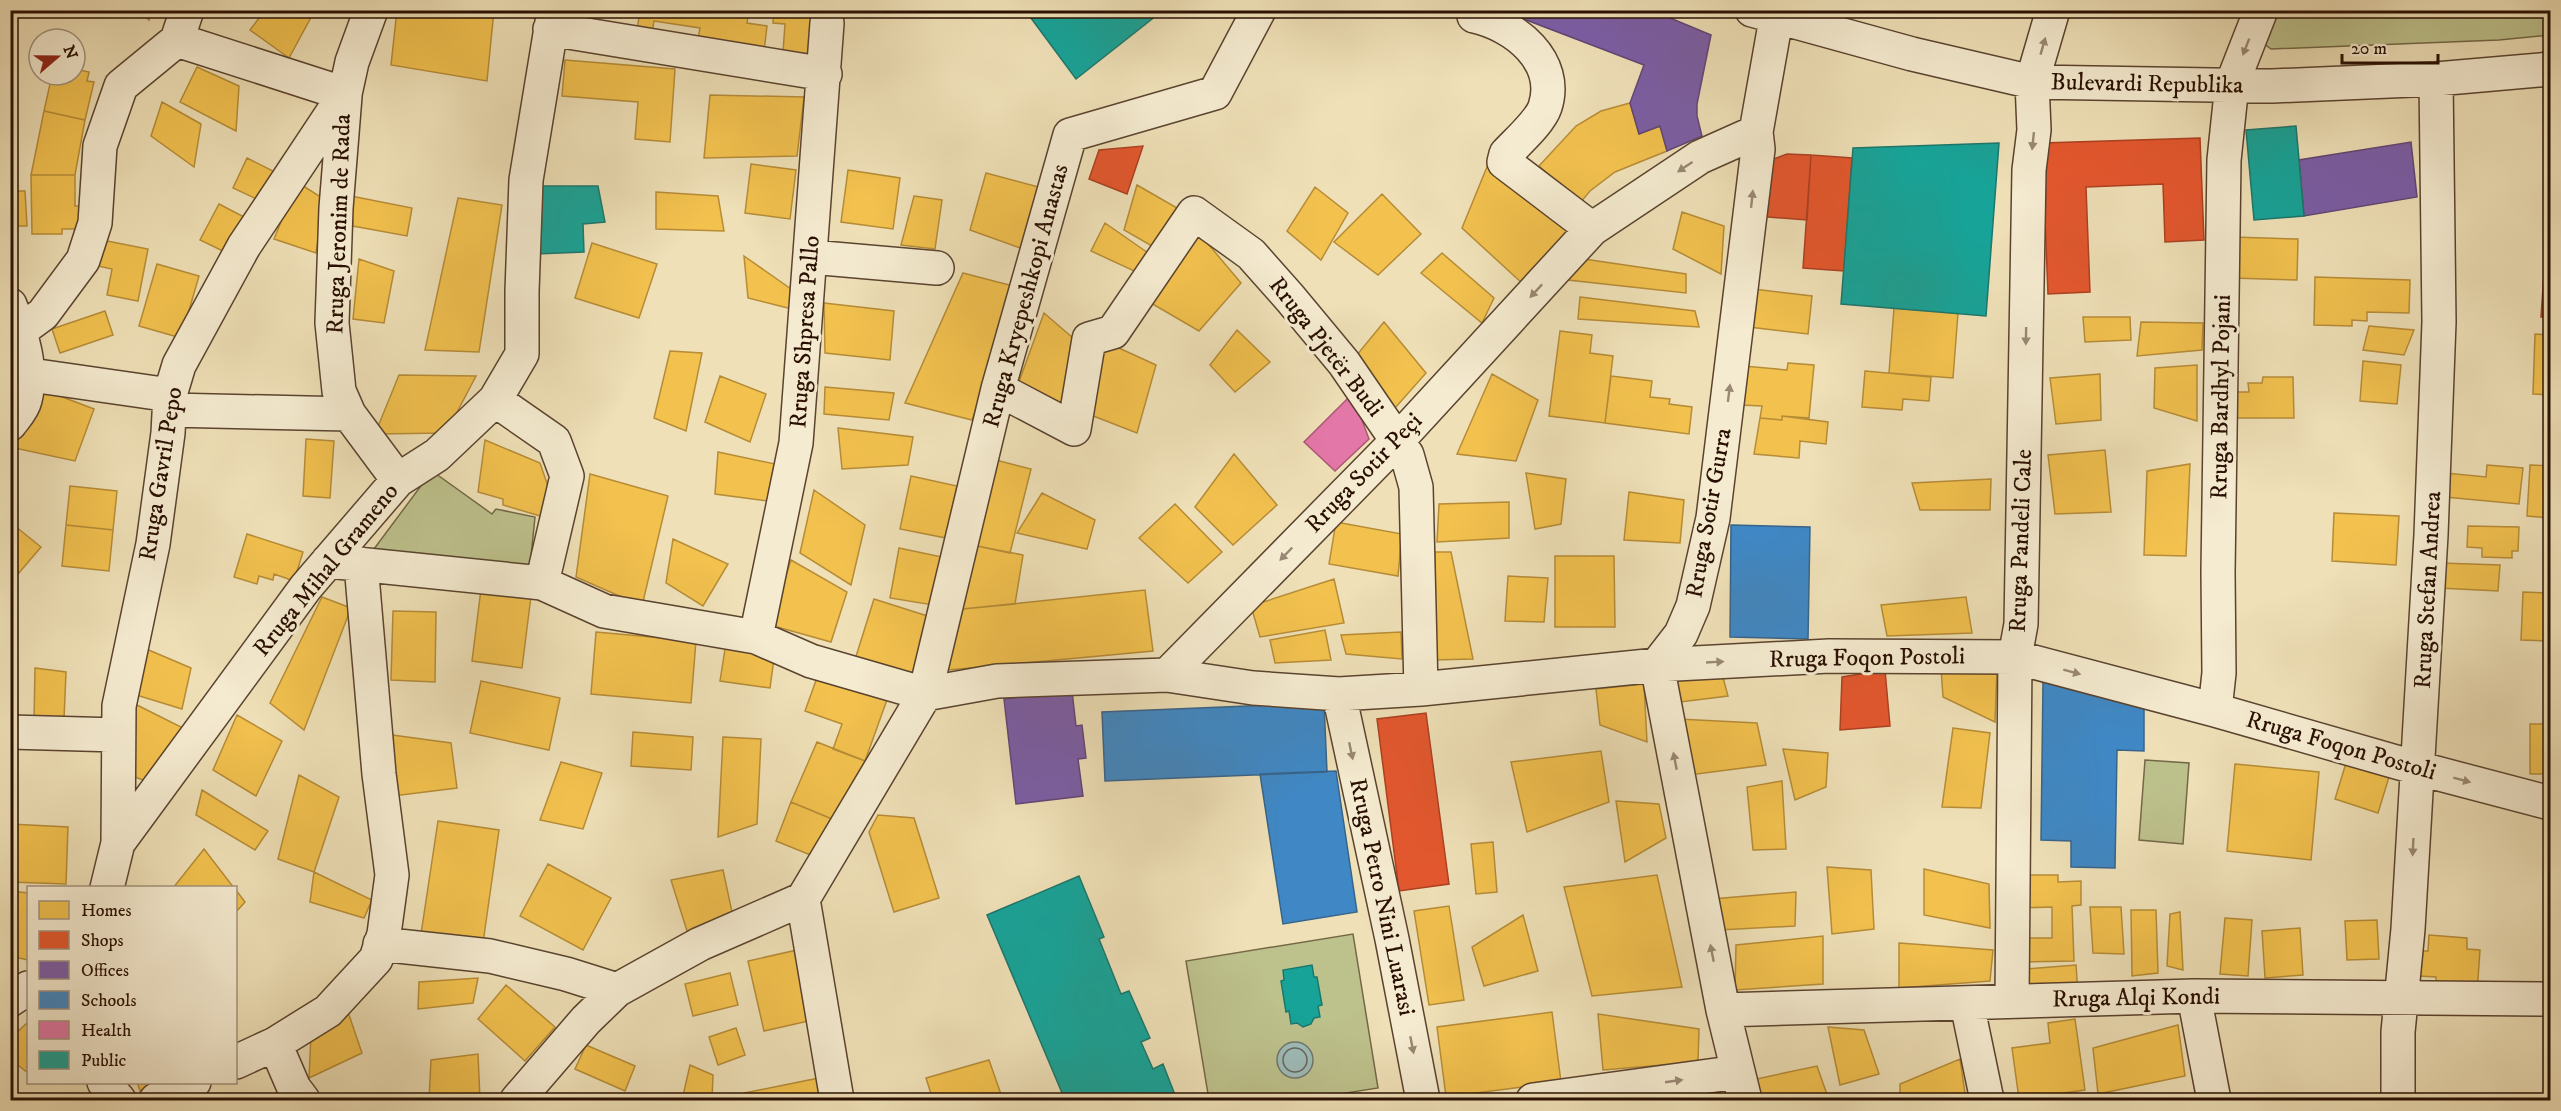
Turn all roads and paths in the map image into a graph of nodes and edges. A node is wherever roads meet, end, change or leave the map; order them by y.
1 (371, 10) edge
2 (1259, 10) edge
3 (1476, 10) edge
4 (2053, 10) edge
5 (2261, 10) edge
6 (1764, 15) edge
7 (552, 20) edge
8 (827, 23) dead end
9 (182, 25) edge
10 (2550, 69) edge
11 (825, 74) junction
12 (2436, 79) junction
13 (2032, 82) junction
14 (2232, 84) junction
15 (345, 94) junction
16 (1756, 132) junction
17 (1592, 229) junction
18 (811, 257) junction
19 (937, 268) dead end
20 (15, 318) edge
21 (19, 373) edge
22 (998, 389) junction
23 (495, 400) junction
24 (170, 403) junction
25 (349, 414) junction
26 (10, 424) edge
27 (1398, 440) junction
28 (398, 480) junction
29 (328, 561) junction
30 (361, 564) junction
31 (542, 583) junction
32 (756, 637) junction
33 (2015, 657) junction
34 (1657, 665) junction
35 (1167, 675) junction
36 (1421, 689) junction
37 (925, 694) junction
38 (1339, 694) junction
39 (2215, 710) junction
40 (10, 732) edge
41 (118, 735) junction
42 (2417, 768) junction
43 (2550, 803) edge
44 (118, 843) junction
45 (107, 886) edge
46 (803, 899) junction
47 (380, 944) junction
48 (10, 981) edge
49 (27, 983) edge
50 (27, 989) edge
51 (617, 990) junction
52 (2194, 996) junction
53 (2402, 998) junction
54 (2550, 999) edge
55 (10, 1000) edge
56 (2012, 1000) junction
57 (1967, 1004) junction
58 (1723, 1010) junction
59 (274, 1044) junction
60 (237, 1062) edge
61 (105, 1084) edge
62 (192, 1084) edge
63 (1742, 1086) edge
64 (119, 1101) edge
65 (156, 1101) edge
66 (303, 1101) edge
67 (517, 1101) edge
68 (837, 1101) edge
69 (1423, 1101) edge
70 (1533, 1101) edge
71 (1987, 1101) edge
72 (2214, 1101) edge
73 (2398, 1101) edge

1 - 15 street, Rruga Gavril Pepo
2 - 22 street, Rruga Kryepeshkopi Anastas
3 - 17 street
13 -> 4 street, Rruga Pandeli Cale
5 -> 14 street, Rruga Bardhyl Pojani
6 - 13 street, Bulevardi Republika
6 - 16 street, Rruga Sotir Gurra
7 - 11 street
7 - 23 street, Rruga Mihal Grameno
8 - 11 street, Rruga Shpresa Pallo
9 - 15 street
9 - 20 street
10 - 12 street, Bulevardi Republika
11 - 18 street, Rruga Shpresa Pallo
12 - 14 street, Bulevardi Republika
12 - 42 street, Rruga Stefan Andrea
13 - 14 street, Bulevardi Republika
13 -> 33 street, Rruga Pandeli Cale
14 - 39 street, Rruga Bardhyl Pojani
15 - 24 street, Rruga Gavril Pepo
15 - 25 street, Rruga Jeronim de Rada
16 -> 17 street, Rruga Sotir Peçi
34 -> 16 street, Rruga Sotir Gurra
17 -> 27 street, Rruga Sotir Peçi
18 - 19 street
18 - 32 street, Rruga Shpresa Pallo
20 - 21 street
21 - 24 street
21 - 26 street
22 - 27 street, Rruga Pjetër Budi
22 - 37 street, Rruga Kryepeshkopi Anastas
23 - 28 street, Rruga Mihal Grameno
23 - 31 street
24 - 25 street
24 - 41 street, Rruga Gavril Pepo
25 - 28 street, Rruga Jeronim de Rada
27 -> 35 street, Rruga Sotir Peçi
27 - 36 street, Rruga Pjetër Budi
28 - 29 street, Rruga Mihal Grameno
29 - 30 street
29 - 44 street, Rruga Mihal Grameno
30 - 31 street
30 - 47 street
31 - 32 street
32 - 37 street
34 -> 33 street, Rruga Foqon Postoli
33 -> 39 street, Rruga Foqon Postoli
33 - 56 street, Rruga Pandeli Cale
34 - 36 street, Rruga Foqon Postoli
58 -> 34 street
35 - 37 street
35 - 38 street, Rruga Foqon Postoli
36 - 38 street, Rruga Foqon Postoli
37 - 46 street, Rruga Kryepeshkopi Anastas
38 -> 69 street, Rruga Petro Nini Luarasi
39 - 42 street, Rruga Foqon Postoli
40 - 41 street
41 - 44 street, Rruga Gavril Pepo
42 -> 43 street, Rruga Foqon Postoli
42 -> 53 street, Rruga Stefan Andrea
44 - 45 street, Rruga Mihal Grameno
46 - 51 street
46 - 68 street
47 - 51 street
47 - 59 street
48 - 49 street
50 - 55 street
51 - 67 street
52 - 53 street, Rruga Alqi Kondi
52 - 56 street, Rruga Alqi Kondi
52 - 72 street
53 - 54 street, Rruga Alqi Kondi
53 - 73 street, Rruga Stefan Andrea
56 - 57 street, Rruga Alqi Kondi
57 - 58 street, Rruga Alqi Kondi
57 - 71 street
58 - 63 street
59 - 60 street
59 - 66 street
61 - 64 street
62 - 65 street
70 -> 63 street

